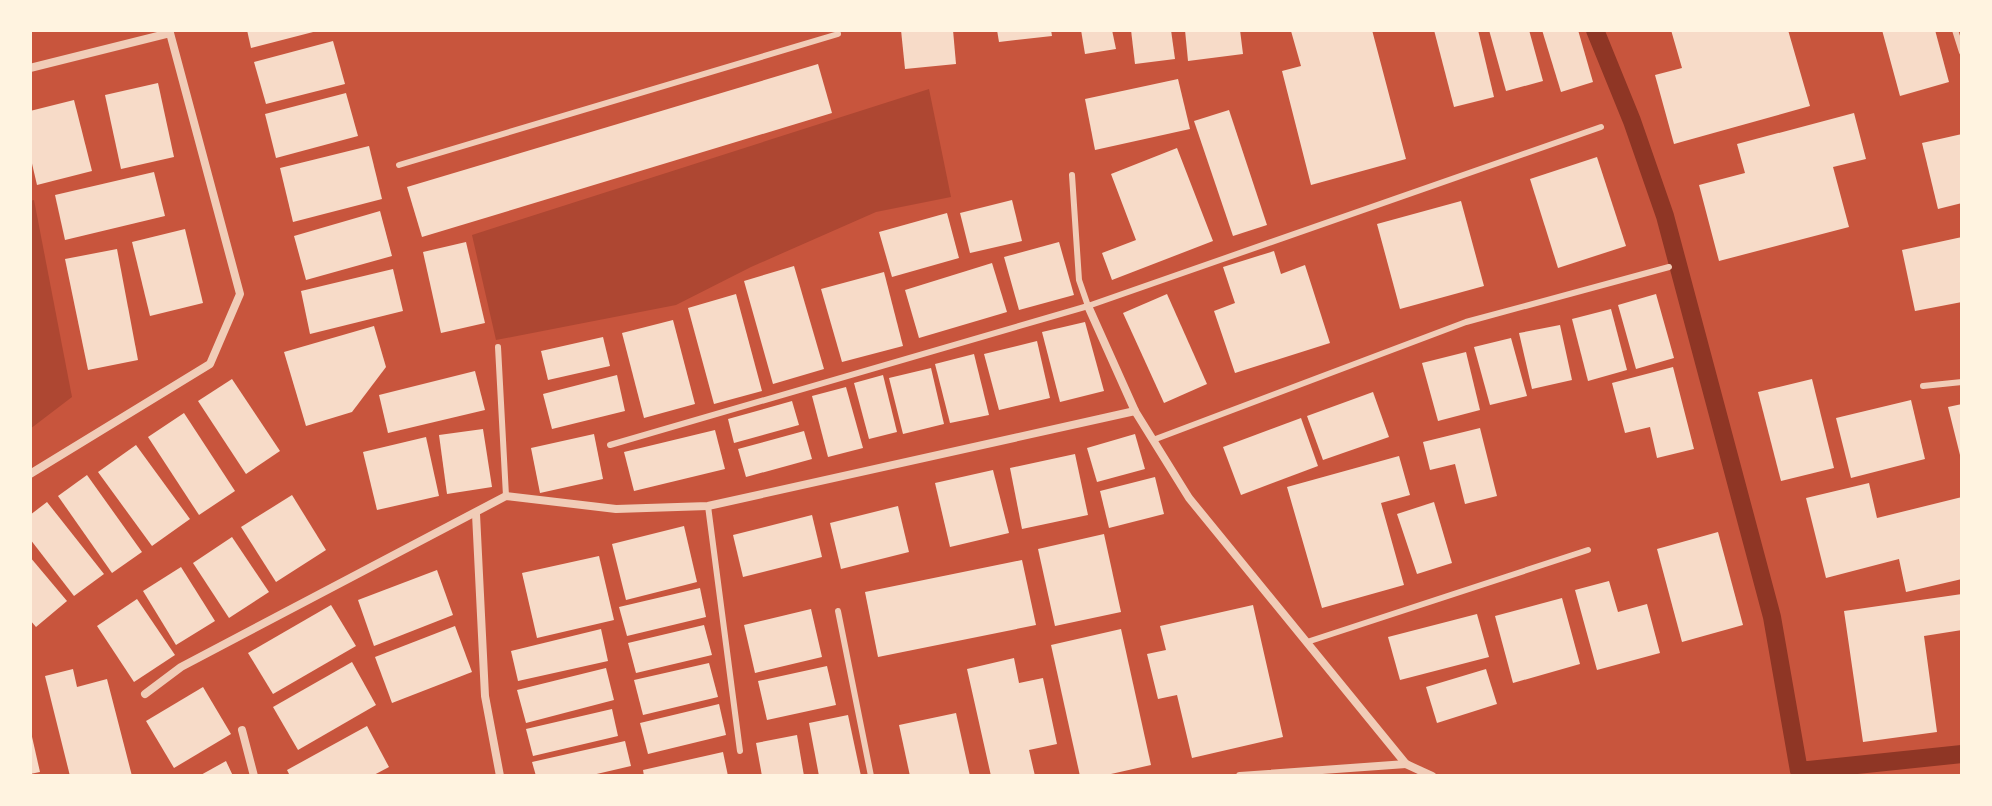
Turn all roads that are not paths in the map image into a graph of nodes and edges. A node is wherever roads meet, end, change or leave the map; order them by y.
1 (837, 30) edge
2 (1955, 30) edge
3 (172, 32) edge
4 (1962, 52) edge
5 (30, 68) edge
6 (1601, 127) dead end
7 (399, 165) dead end
8 (1072, 175) dead end
9 (1669, 267) dead end
10 (1088, 306) junction
11 (498, 347) dead end
12 (1962, 382) edge
13 (1923, 386) dead end
14 (1135, 411) junction
15 (1153, 440) junction
16 (610, 445) dead end
17 (30, 474) edge
18 (506, 496) junction
19 (708, 506) junction
20 (476, 514) junction
21 (1588, 550) dead end
22 (838, 611) dead end
23 (1307, 642) junction
24 (145, 694) dead end
25 (242, 730) dead end
26 (740, 751) dead end
27 (1406, 764) junction
28 (254, 776) edge
29 (500, 776) edge
30 (871, 776) edge
31 (1240, 776) edge
32 (1432, 776) edge

1 - 7 lane
2 - 4 lane
3 - 5 street
3 - 17 street
6 - 10 lane
8 - 10 lane
9 - 15 lane
10 - 14 street
10 - 16 lane
11 - 18 lane
12 - 13 lane
14 - 15 street
14 - 19 street
15 - 23 street
18 - 19 street
18 - 20 street
19 - 26 lane
20 - 24 street
20 - 29 street
21 - 23 lane
22 - 30 lane
23 - 27 street
25 - 28 street
27 - 31 street
27 - 32 street

